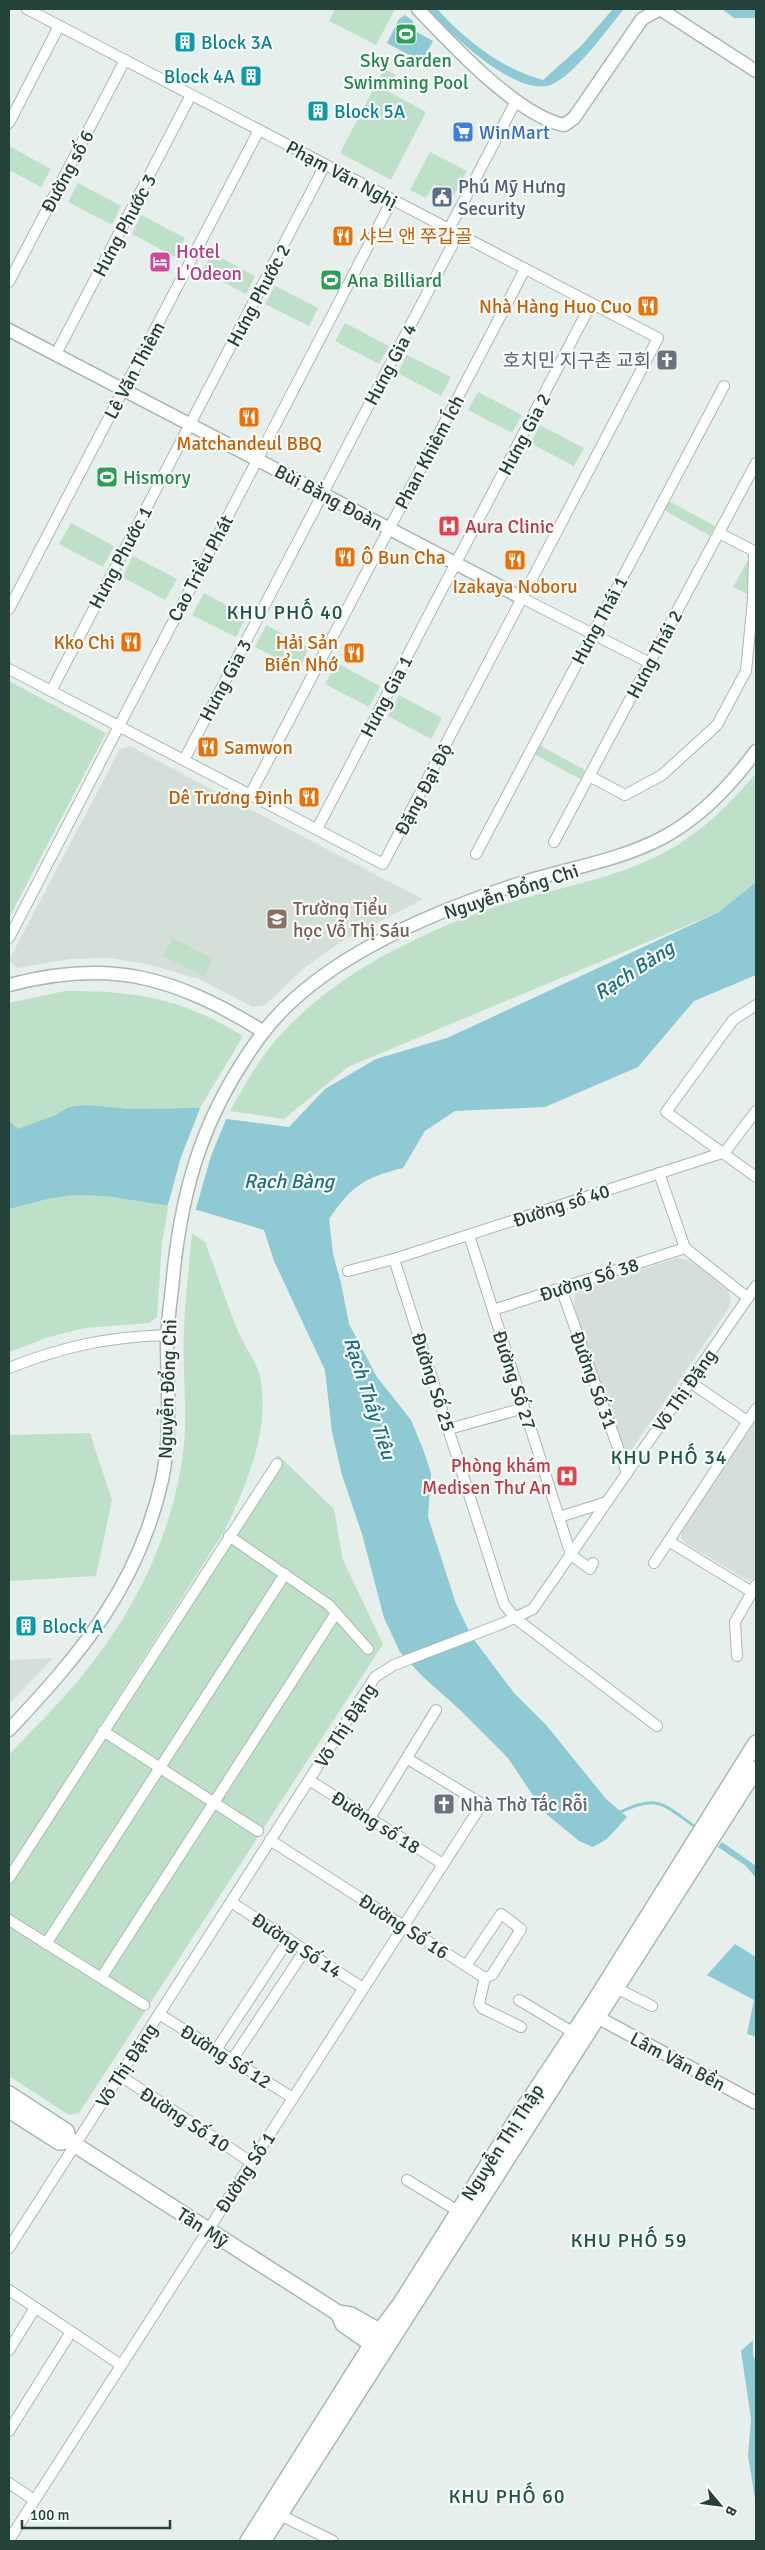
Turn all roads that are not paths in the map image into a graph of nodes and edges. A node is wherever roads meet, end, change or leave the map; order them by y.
1 (27, 9) edge
2 (418, 9) edge
3 (59, 26) junction
4 (125, 60) junction
5 (756, 71) edge
6 (191, 95) junction
7 (516, 101) junction
8 (9, 122) edge
9 (259, 130) junction
10 (325, 165) junction
11 (392, 200) junction
12 (449, 229) junction
13 (458, 234) junction
14 (525, 269) junction
15 (9, 282) edge
16 (591, 304) junction
17 (9, 330) edge
18 (658, 338) joint
19 (56, 354) junction
20 (724, 386) dead end
21 (123, 390) junction
22 (190, 424) junction
23 (257, 460) junction
24 (756, 463) edge
25 (322, 494) junction
26 (389, 529) junction
27 (719, 533) junction
28 (456, 564) junction
29 (522, 598) junction
30 (9, 609) edge
31 (591, 634) junction
32 (650, 662) junction
33 (9, 669) edge
34 (51, 691) junction
35 (118, 725) junction
36 (756, 751) edge
37 (184, 760) junction
38 (589, 776) junction
39 (250, 794) junction
40 (317, 829) junction
41 (554, 842) dead end
42 (476, 854) dead end
43 (9, 938) edge
44 (9, 985) edge
45 (756, 1005) edge
46 (264, 1032) junction
47 (756, 1110) edge
48 (725, 1152) junction
49 (659, 1173) junction
50 (756, 1177) edge
51 (469, 1235) junction
52 (684, 1248) junction
53 (394, 1259) junction
54 (348, 1271) dead end
55 (756, 1286) edge
56 (561, 1288) junction
57 (748, 1298) junction
58 (493, 1310) junction
59 (167, 1335) junction
60 (9, 1368) edge
61 (690, 1382) junction
62 (524, 1408) junction
63 (756, 1409) edge
64 (748, 1421) junction
65 (449, 1429) junction
66 (276, 1464) dead end
67 (627, 1473) junction
68 (607, 1502) junction
69 (559, 1517) junction
70 (229, 1536) junction
71 (670, 1542) junction
72 (571, 1555) junction
73 (593, 1563) dead end
74 (654, 1563) dead end
75 (285, 1574) junction
76 (754, 1588) edge
77 (336, 1613) junction
78 (515, 1618) junction
79 (368, 1649) dead end
80 (737, 1656) dead end
81 (436, 1710) dead end
82 (657, 1726) dead end
83 (9, 1730) edge
84 (103, 1731) junction
85 (756, 1743) edge
86 (408, 1759) junction
87 (160, 1768) junction
88 (756, 1769) edge
89 (309, 1780) junction
90 (213, 1802) junction
91 (370, 1818) junction
92 (714, 1823) junction
93 (258, 1831) dead end
94 (270, 1840) junction
95 (700, 1846) junction
96 (443, 1864) junction
97 (9, 1878) edge
98 (231, 1902) junction
99 (9, 1920) edge
100 (403, 1926) junction
101 (289, 1939) junction
102 (46, 1944) junction
103 (305, 1950) junction
104 (466, 1966) junction
105 (101, 1978) junction
106 (485, 1978) junction
107 (363, 1988) junction
108 (618, 1989) junction
109 (519, 2000) dead end
110 (144, 2006) dead end
111 (652, 2006) dead end
112 (159, 2014) junction
113 (594, 2015) junction
114 (521, 2027) dead end
115 (574, 2033) junction
116 (216, 2050) junction
117 (232, 2060) junction
118 (119, 2076) junction
119 (9, 2094) edge
120 (293, 2098) junction
121 (756, 2103) edge
122 (9, 2110) edge
123 (72, 2143) junction
124 (251, 2162) junction
125 (407, 2180) dead end
126 (458, 2211) junction
127 (208, 2230) junction
128 (9, 2248) edge
129 (9, 2290) edge
130 (406, 2306) junction
131 (35, 2308) junction
132 (338, 2313) junction
133 (71, 2332) junction
134 (386, 2334) junction
135 (378, 2348) junction
136 (9, 2350) edge
137 (121, 2365) junction
138 (9, 2431) edge
139 (9, 2483) edge
140 (34, 2500) junction
141 (280, 2515) junction
142 (9, 2540) edge
143 (248, 2541) edge
144 (263, 2541) edge
145 (333, 2541) edge

1 - 3 street, Phạm Văn Nghị
2 - 7 street
3 - 4 street, Phạm Văn Nghị
3 - 8 street
4 - 6 street, Phạm Văn Nghị
4 - 15 street, Đường số 6
5 - 7 street
6 - 9 street, Phạm Văn Nghị
6 - 19 street, Hưng Phước 3
7 - 12 street
9 - 10 street, Phạm Văn Nghị
9 - 21 street, Lê Văn Thiêm
10 - 11 street, Phạm Văn Nghị
10 - 22 street, Hưng Phước 2
11 - 12 street, Phạm Văn Nghị
11 - 23 street, Cao Triều Phát
12 - 13 street, Phạm Văn Nghị
13 - 14 street, Phạm Văn Nghị
13 - 25 street, Hưng Gia 4
14 - 16 street, Phạm Văn Nghị
14 - 26 street, Phan Khiêm Ích
16 - 18 street, Phạm Văn Nghị
16 - 28 street, Hưng Gia 2
17 - 19 street, Bùi Bằng Đoàn
18 - 29 street, Đặng Đại Độ
19 - 21 street, Bùi Bằng Đoàn
20 - 31 street, Hưng Thái 1
21 - 22 street, Bùi Bằng Đoàn
21 - 30 street, Lê Văn Thiêm
22 - 23 street, Bùi Bằng Đoàn
22 - 34 street, Hưng Phước 1
23 - 25 street, Bùi Bằng Đoàn
23 - 35 street, Cao Triều Phát
24 - 27 street, Hưng Thái 2
25 - 26 street, Bùi Bằng Đoàn
25 - 37 street, Hưng Gia 3
26 - 28 street, Bùi Bằng Đoàn
26 - 39 street, Phan Khiêm Ích
27 - 32 street, Hưng Thái 2
27 - 38 street
28 - 29 street, Bùi Bằng Đoàn
28 - 40 street, Hưng Gia 1
29 - 31 street, Bùi Bằng Đoàn
29 - 40 street, Đặng Đại Độ
31 - 32 street, Bùi Bằng Đoàn
31 - 42 street, Hưng Thái 1
32 - 38 street, Hưng Thái 2
33 - 34 street, Đặng Đại Độ
34 - 35 street, Đặng Đại Độ
35 - 37 street, Đặng Đại Độ
35 - 43 street, Cao Triều Phát
36 - 46 street, Nguyễn Đổng Chi
37 - 39 street, Đặng Đại Độ
38 - 41 street, Hưng Thái 2
39 - 40 street, Đặng Đại Độ
44 - 46 street
45 - 48 street
46 - 59 street, Nguyễn Đổng Chi
47 - 48 street
48 - 49 street, Đường số 40
48 - 50 street
49 - 51 street, Đường số 40
49 - 52 street
51 - 53 street, Đường số 40
51 - 58 street, Đường Số 27
52 - 56 street, Đường Số 38
52 - 57 street
53 - 54 street, Đường số 40
53 - 65 street, Đường Số 25
55 - 57 street, Võ Thị Đặng
56 - 58 street, Đường Số 38
56 - 67 street, Đường Số 31
57 - 61 street, Võ Thị Đặng
58 - 62 street, Đường Số 27
59 - 60 street
59 - 83 street, Nguyễn Đổng Chi
61 - 64 street
61 - 67 street, Võ Thị Đặng
62 - 65 street
62 - 69 street, Đường Số 27
63 - 64 street
64 - 71 street
65 - 78 street, Đường Số 25
66 - 70 street
67 - 68 street, Võ Thị Đặng
68 - 69 street
68 - 72 street, Võ Thị Đặng
69 - 72 street, Đường Số 27
70 - 75 street
70 - 84 street
71 - 74 street
71 - 76 street
72 - 73 street
72 - 78 street, Võ Thị Đặng
75 - 77 street
75 - 87 street
76 - 80 street
77 - 79 street
77 - 90 street
78 - 82 street, Đường Số 25
78 - 89 street, Võ Thị Đặng
81 - 86 street
84 - 87 street
84 - 97 street
85 - 92 main road, Nguyễn Thị Thập
86 - 91 street
86 - 96 street, Đường Số 1
87 - 90 street
87 - 102 street
88 - 92 main road, Nguyễn Thị Thập
89 - 91 street, Đường số 18
89 - 94 street, Võ Thị Đặng
90 - 93 street
90 - 105 street
91 - 96 street, Đường số 18
92 - 95 main road, Nguyễn Thị Thập
94 - 98 street, Võ Thị Đặng
94 - 100 street, Đường Số 16
95 - 108 main road, Nguyễn Thị Thập
95 - 113 main road, Nguyễn Thị Thập
96 - 100 street, Đường Số 1
98 - 101 street, Đường Số 14
98 - 112 street, Võ Thị Đặng
99 - 102 street
100 - 104 street, Đường Số 16
100 - 107 street, Đường Số 1
101 - 103 street, Đường Số 14
101 - 116 street
102 - 105 street
103 - 107 street, Đường Số 14
103 - 117 street
104 - 106 street, Đường Số 16
104 - 106 street
105 - 110 street
106 - 114 street
107 - 120 street, Đường Số 1
108 - 111 street
108 - 113 main road, Nguyễn Thị Thập
109 - 115 street
112 - 116 street, Đường Số 12
112 - 118 street, Võ Thị Đặng
113 - 115 main road, Nguyễn Thị Thập
113 - 121 street, Lâm Văn Bền
113 - 130 main road, Nguyễn Thị Thập
115 - 126 main road, Nguyễn Thị Thập
116 - 117 street, Đường Số 12
117 - 120 street, Đường Số 12
118 - 123 street, Võ Thị Đặng
118 - 124 street, Đường Số 10
119 - 123 main road, Tân Mỹ
120 - 124 street, Đường Số 1
122 - 123 main road, Tân Mỹ
123 - 127 main road, Tân Mỹ
123 - 128 street, Võ Thị Đặng
124 - 127 street, Đường Số 1
125 - 126 street
126 - 130 main road, Nguyễn Thị Thập
127 - 132 main road, Tân Mỹ
127 - 137 street, Đường Số 1
129 - 131 street
130 - 134 main road, Nguyễn Thị Thập
131 - 133 street
131 - 136 street
132 - 134 main road, Tân Mỹ
132 - 135 main road, Tân Mỹ
133 - 137 street
133 - 138 street
134 - 135 main road, Nguyễn Thị Thập
135 - 141 main road, Nguyễn Thị Thập
135 - 143 main road, Nguyễn Thị Thập
137 - 140 street, Đường Số 1
139 - 140 street
140 - 142 street, Đường Số 1
141 - 144 main road, Nguyễn Thị Thập
141 - 145 street

